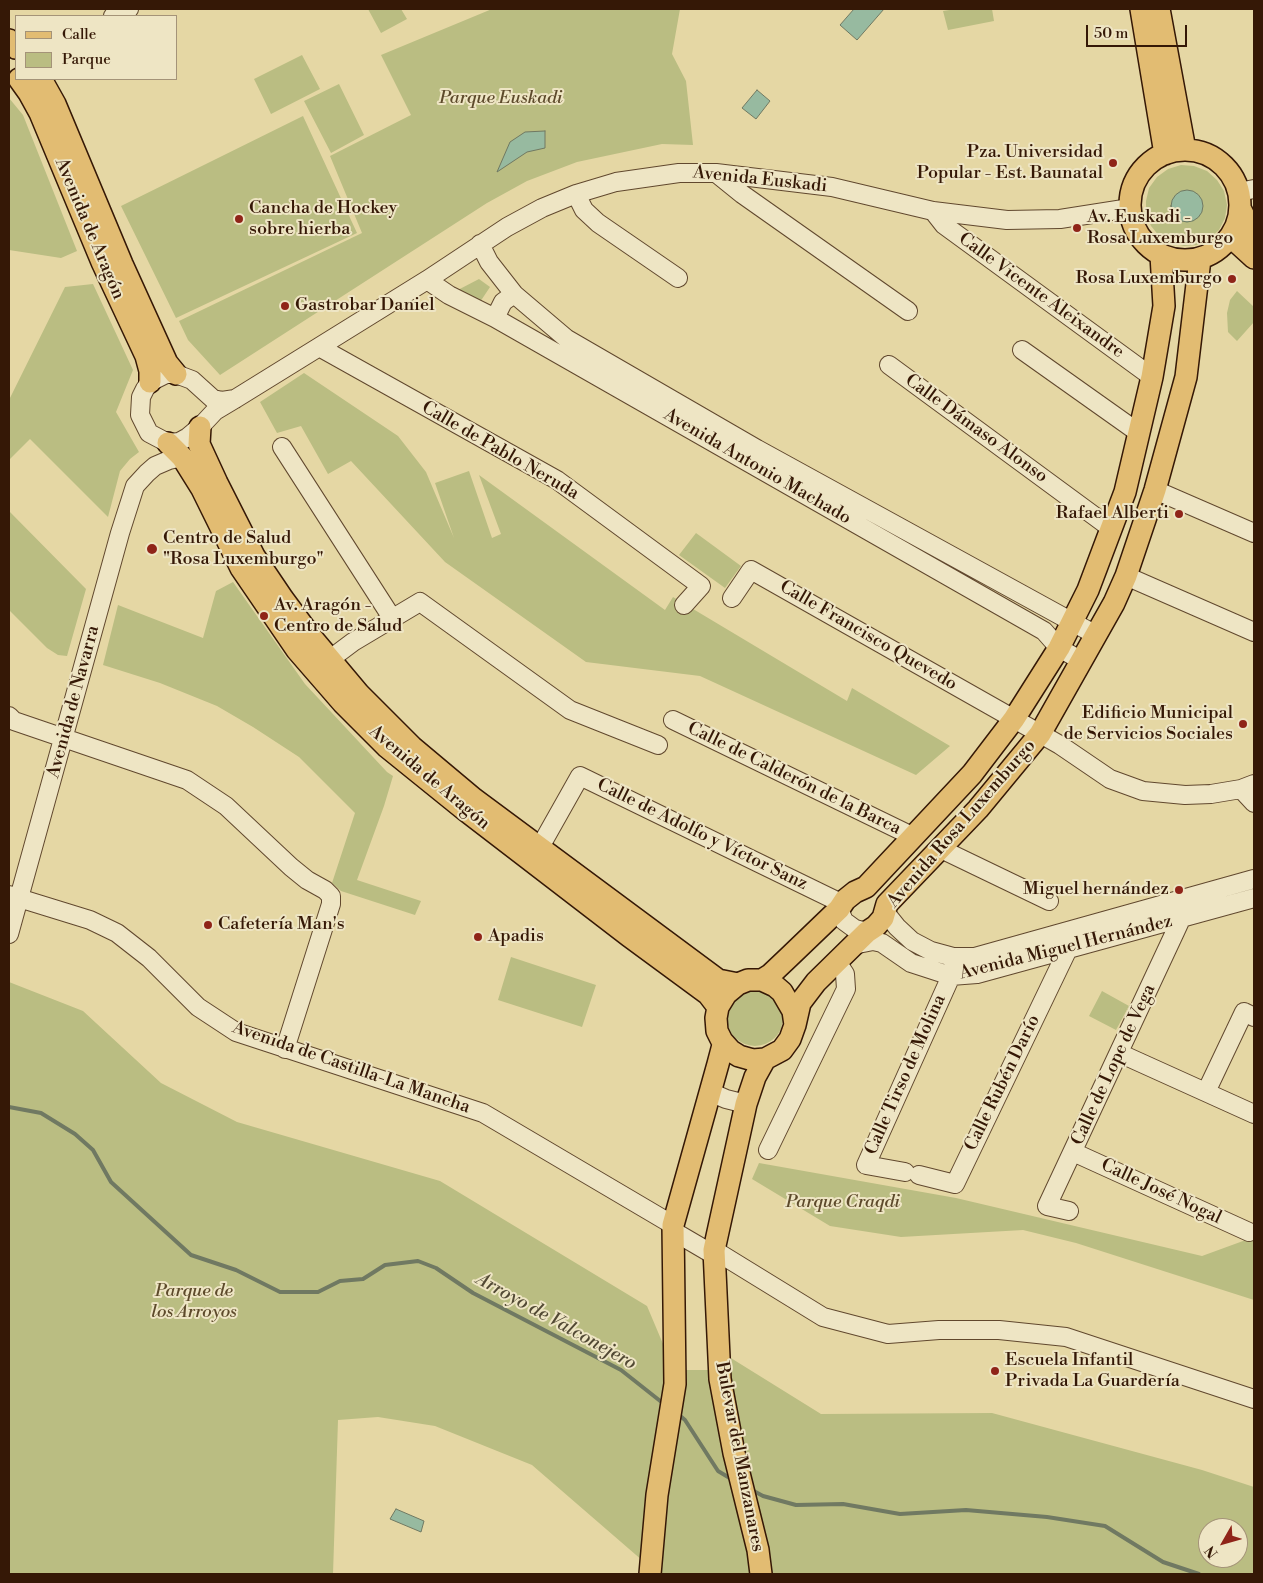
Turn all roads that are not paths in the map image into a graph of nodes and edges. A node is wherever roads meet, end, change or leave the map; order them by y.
1 (129, 9) edge
2 (1141, 9) edge
3 (1159, 9) edge
4 (115, 15) edge
5 (20, 80) edge
6 (42, 80) edge
7 (1175, 152) junction
8 (716, 173) junction
9 (576, 194) junction
10 (1245, 197) edge
11 (1130, 208) junction
12 (933, 211) junction
13 (1254, 236) edge
14 (1231, 237) junction
15 (480, 244) junction
16 (1161, 256) junction
17 (1254, 258) edge
18 (1200, 259) junction
19 (678, 278) dead end
20 (427, 280) junction
21 (514, 294) junction
22 (908, 312) dead end
23 (495, 318) junction
24 (319, 347) junction
25 (1022, 350) dead end
26 (889, 365) dead end
27 (176, 374) junction
28 (1152, 377) junction
29 (150, 382) junction
30 (200, 388) junction
31 (235, 399) junction
32 (202, 425) junction
33 (149, 433) junction
34 (1139, 433) junction
35 (282, 447) dead end
36 (175, 450) junction
37 (147, 473) junction
38 (1154, 490) junction
39 (1112, 528) junction
40 (1254, 533) edge
41 (1126, 576) junction
42 (732, 598) dead end
43 (1034, 601) junction
44 (684, 605) dead end
45 (392, 618) junction
46 (1026, 622) junction
47 (1072, 622) junction
48 (1254, 632) edge
49 (1096, 635) junction
50 (1059, 648) junction
51 (329, 660) junction
52 (1082, 661) junction
53 (9, 716) edge
54 (1014, 719) junction
55 (673, 720) dead end
56 (1040, 734) junction
57 (64, 738) junction
58 (658, 745) dead end
59 (1248, 786) edge
60 (1254, 802) edge
61 (914, 837) junction
62 (540, 847) junction
63 (941, 849) junction
64 (1254, 879) edge
65 (866, 888) junction
66 (14, 896) edge
67 (1254, 898) edge
68 (1049, 901) dead end
69 (1175, 902) junction
70 (841, 906) junction
71 (886, 908) junction
72 (1181, 919) junction
73 (9, 934) edge
74 (860, 938) junction
75 (1068, 949) junction
76 (955, 957) junction
77 (837, 962) junction
78 (951, 976) junction
79 (762, 980) junction
80 (738, 984) junction
81 (718, 1007) junction
82 (1254, 1017) edge
83 (795, 1025) junction
84 (722, 1041) junction
85 (285, 1049) junction
86 (1120, 1053) junction
87 (764, 1059) junction
88 (710, 1092) junction
89 (1206, 1092) junction
90 (746, 1104) junction
91 (1254, 1114) edge
92 (768, 1150) dead end
93 (1073, 1152) junction
94 (912, 1173) joint
95 (1069, 1211) dead end
96 (674, 1226) junction
97 (1249, 1232) dead end
98 (715, 1250) junction
99 (1254, 1399) edge
100 (650, 1574) edge
101 (761, 1574) edge

1 - 4 street
2 - 7 main road
3 - 7 main road
5 - 29 main road, Avenida de Aragón
6 - 27 main road, Avenida de Aragón
7 - 10 main road
7 - 11 main road
8 - 9 street, Avenida Euskadi
8 - 12 street, Avenida Euskadi
8 - 22 street
9 - 15 street, Avenida Euskadi
9 - 19 street
10 - 13 main road
10 - 14 main road
11 - 12 street, Avenida Euskadi
11 - 16 main road
12 - 28 street, Calle Vicente Aleixandre
14 - 17 main road
14 - 18 main road
15 - 20 street, Avenida Euskadi
15 - 21 street, Avenida Antonio Machado
16 - 18 main road
16 - 28 main road, Avenida Rosa Luxemburgo
18 - 38 main road, Avenida Rosa Luxemburgo
20 - 23 street, Avenida Antonio Machado
20 - 24 street, Avenida Euskadi
21 - 23 street
21 - 43 street, Avenida Antonio Machado
23 - 46 street, Avenida Antonio Machado
24 - 31 street, Avenida Euskadi
24 - 44 street, Calle de Pablo Neruda
25 - 34 street
26 - 39 street, Calle Dámaso Alonso
27 - 29 street
27 - 30 street
28 - 34 main road, Avenida Rosa Luxemburgo
29 - 33 street
30 - 31 street
30 - 32 street
31 - 32 street, Avenida Euskadi
32 - 36 street
32 - 51 main road, Avenida de Aragón
33 - 36 street
33 - 37 street
34 - 39 main road, Avenida Rosa Luxemburgo
35 - 45 street
36 - 37 street
36 - 81 main road, Avenida de Aragón
37 - 57 street, Avenida de Navarra
38 - 40 street
38 - 41 main road, Avenida Rosa Luxemburgo
39 - 47 main road, Avenida Rosa Luxemburgo
41 - 48 street
41 - 49 main road, Avenida Rosa Luxemburgo
42 - 54 street, Calle Francisco Quevedo
43 - 46 street
43 - 47 street, Avenida Antonio Machado
45 - 51 street
45 - 58 street
46 - 50 street, Avenida Antonio Machado
47 - 49 street, Avenida Antonio Machado
47 - 50 main road, Avenida Rosa Luxemburgo
49 - 52 main road, Avenida Rosa Luxemburgo
50 - 52 street, Avenida Antonio Machado
50 - 54 main road, Avenida Rosa Luxemburgo
51 - 62 main road, Avenida de Aragón
52 - 56 main road, Avenida Rosa Luxemburgo
53 - 57 street
54 - 56 street
54 - 61 main road, Avenida Rosa Luxemburgo
55 - 61 street, Calle de Calderón de la Barca
56 - 59 street
56 - 63 main road, Avenida Rosa Luxemburgo
57 - 66 street, Avenida de Navarra
57 - 85 street
59 - 60 street
61 - 65 main road, Avenida Rosa Luxemburgo
62 - 70 street, Calle de Adolfo y Víctor Sanz
62 - 80 main road, Avenida de Aragón
63 - 68 street
63 - 71 main road, Avenida Rosa Luxemburgo
64 - 69 street, Avenida Miguel Hernández
65 - 70 main road, Avenida Rosa Luxemburgo
65 - 71 street, Avenida Miguel Hernández
66 - 73 street, Avenida de Navarra
66 - 85 street, Avenida de Castilla-La Mancha
67 - 72 street, Avenida Miguel Hernández
69 - 72 street
69 - 76 street, Avenida Miguel Hernández
70 - 74 street
70 - 79 main road, Avenida Rosa Luxemburgo
71 - 74 main road, Avenida Rosa Luxemburgo
71 - 76 street, Avenida Miguel Hernández
72 - 75 street, Avenida Miguel Hernández
72 - 86 street, Calle de Lope de Vega
74 - 77 main road, Avenida Rosa Luxemburgo
74 - 78 street, Avenida Miguel Hernández
75 - 78 street, Avenida Miguel Hernández
75 - 94 street, Calle Rubén Darío
76 - 78 street
77 - 83 main road, Avenida Rosa Luxemburgo
77 - 92 street
78 - 94 street, Calle Tirso de Molina
79 - 80 main road, Avenida Rosa Luxemburgo
79 - 83 main road
80 - 81 main road
81 - 84 main road
82 - 89 street
83 - 87 main road, Avenida Rosa Luxemburgo
84 - 87 main road
84 - 88 main road
85 - 96 street, Avenida de Castilla-La Mancha
86 - 89 street
86 - 93 street, Calle de Lope de Vega
87 - 90 main road, Bulevar del Manzanares
88 - 90 street
88 - 96 main road
89 - 91 street
90 - 98 main road, Bulevar del Manzanares
93 - 95 street, Calle de Lope de Vega
93 - 97 street, Calle José Nogal
96 - 98 street, Avenida de Castilla-La Mancha
96 - 100 main road
98 - 99 street, Avenida de Castilla-La Mancha
98 - 101 main road, Bulevar del Manzanares

